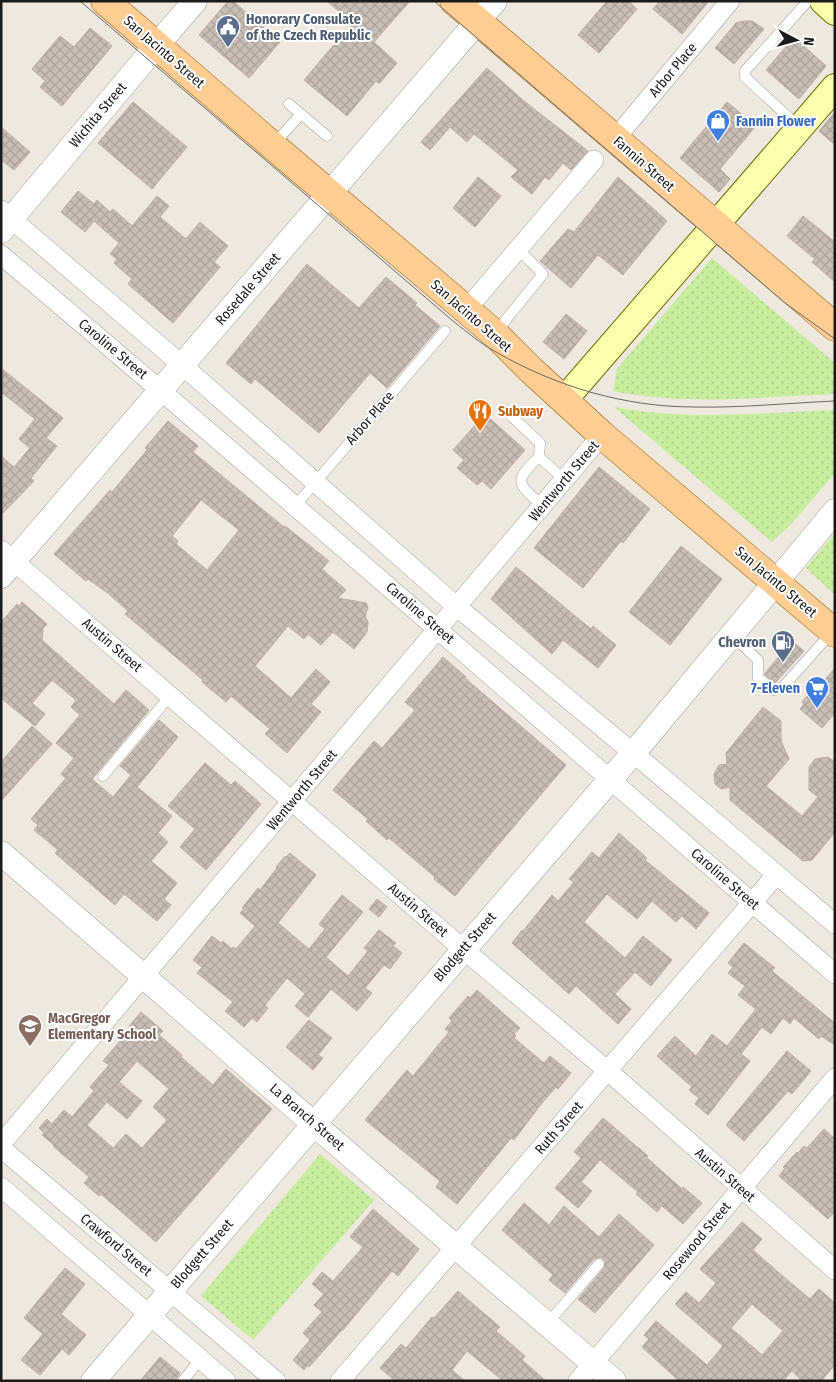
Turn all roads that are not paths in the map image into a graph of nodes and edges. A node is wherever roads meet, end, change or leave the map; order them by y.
1 (105, 1) edge
2 (195, 1) edge
3 (454, 1) edge
4 (495, 1) edge
5 (730, 1) edge
6 (808, 1) edge
7 (823, 1) edge
8 (835, 12) edge
9 (478, 22) junction
10 (157, 46) junction
11 (835, 87) edge
12 (289, 104) dead end
13 (301, 114) junction
14 (800, 128) junction
15 (327, 136) dead end
16 (615, 139) junction
17 (273, 146) junction
18 (594, 160) dead end
19 (330, 194) junction
20 (5, 220) edge
21 (715, 226) junction
22 (518, 249) junction
23 (1, 256) edge
24 (466, 310) junction
25 (835, 327) edge
26 (445, 331) dead end
27 (496, 335) junction
28 (182, 365) junction
29 (161, 390) junction
30 (564, 400) junction
31 (506, 411) dead end
32 (602, 435) junction
33 (539, 457) junction
34 (565, 480) junction
35 (315, 482) junction
36 (296, 505) junction
37 (543, 506) junction
38 (835, 511) edge
39 (5, 562) edge
40 (776, 582) junction
41 (456, 606) junction
42 (438, 628) junction
43 (834, 632) edge
44 (732, 636) junction
45 (170, 696) junction
46 (632, 753) junction
47 (103, 776) dead end
48 (610, 780) junction
49 (292, 802) junction
50 (1, 853) edge
51 (776, 875) junction
52 (752, 902) junction
53 (835, 924) edge
54 (463, 949) junction
55 (835, 974) edge
56 (143, 976) junction
57 (608, 1071) junction
58 (835, 1078) edge
59 (315, 1124) junction
60 (1, 1146) edge
61 (1, 1188) edge
62 (740, 1189) junction
63 (456, 1247) junction
64 (599, 1264) dead end
65 (835, 1270) edge
66 (170, 1290) junction
67 (150, 1314) junction
68 (547, 1324) junction
69 (201, 1358) junction
70 (594, 1362) junction
71 (94, 1381) edge
72 (183, 1381) edge
73 (226, 1381) edge
74 (276, 1381) edge
75 (340, 1381) edge
76 (578, 1381) edge
77 (614, 1381) edge

1 - 10 main road, San Jacinto Street
2 - 10 street, Wichita Street
3 - 9 main road, Fannin Street
4 - 9 street, Rosedale Street
5 - 16 street, Arbor Place
6 - 14 lane
7 - 8 main road
9 - 16 main road, Fannin Street
9 - 19 street, Rosedale Street
10 - 17 main road, San Jacinto Street
10 - 20 street, Wichita Street
11 - 14 main road
12 - 13 lane
13 - 15 lane
13 - 17 lane
14 - 21 main road
16 - 21 main road, Fannin Street
17 - 19 main road, San Jacinto Street
18 - 22 street
19 - 24 main road, San Jacinto Street
19 - 28 street, Rosedale Street
20 - 28 street
21 - 25 main road, Fannin Street
21 - 30 main road
22 - 24 street
22 - 27 lane
23 - 29 street, Caroline Street
24 - 27 main road, San Jacinto Street
26 - 35 lane, Arbor Place
27 - 30 main road, San Jacinto Street
28 - 29 street, Rosedale Street
28 - 35 street
29 - 36 street, Caroline Street
29 - 39 street, Rosedale Street
30 - 32 main road, San Jacinto Street
31 - 33 lane
32 - 34 street, Wentworth Street
32 - 40 main road, San Jacinto Street
33 - 34 lane
33 - 37 lane
34 - 37 street, Wentworth Street
35 - 36 lane, Arbor Place
35 - 41 street
36 - 42 street, Caroline Street
37 - 41 street, Wentworth Street
38 - 40 street, Blodgett Street
39 - 45 street, Austin Street
40 - 43 main road, San Jacinto Street
40 - 44 street, Blodgett Street
41 - 42 street, Wentworth Street
41 - 46 street
42 - 48 street, Caroline Street
42 - 49 street, Wentworth Street
43 - 44 lane
44 - 46 street, Blodgett Street
45 - 47 lane
45 - 49 street, Austin Street
46 - 48 street, Blodgett Street
46 - 51 street
48 - 52 street, Caroline Street
48 - 54 street, Blodgett Street
49 - 54 street, Austin Street
49 - 56 street, Wentworth Street
50 - 56 street, La Branch Street
51 - 52 street, Ruth Street
51 - 53 street
52 - 55 street, Caroline Street
52 - 57 street, Ruth Street
54 - 57 street, Austin Street
54 - 59 street, Blodgett Street
56 - 59 street, La Branch Street
56 - 60 street, Wentworth Street
57 - 62 street, Austin Street
57 - 63 street, Ruth Street
58 - 62 street, Rosewood Street
59 - 63 street, La Branch Street
59 - 66 street, Blodgett Street
60 - 66 street, Crawford Street
61 - 67 street
62 - 65 street, Austin Street
62 - 70 street, Rosewood Street
63 - 68 street, La Branch Street
63 - 75 street, Ruth Street
64 - 68 lane
66 - 67 street, Blodgett Street
66 - 74 street, Crawford Street
67 - 69 street
67 - 71 street, Blodgett Street
68 - 70 street, La Branch Street
69 - 72 lane
69 - 73 street
70 - 76 street, Rosewood Street
70 - 77 street, La Branch Street

